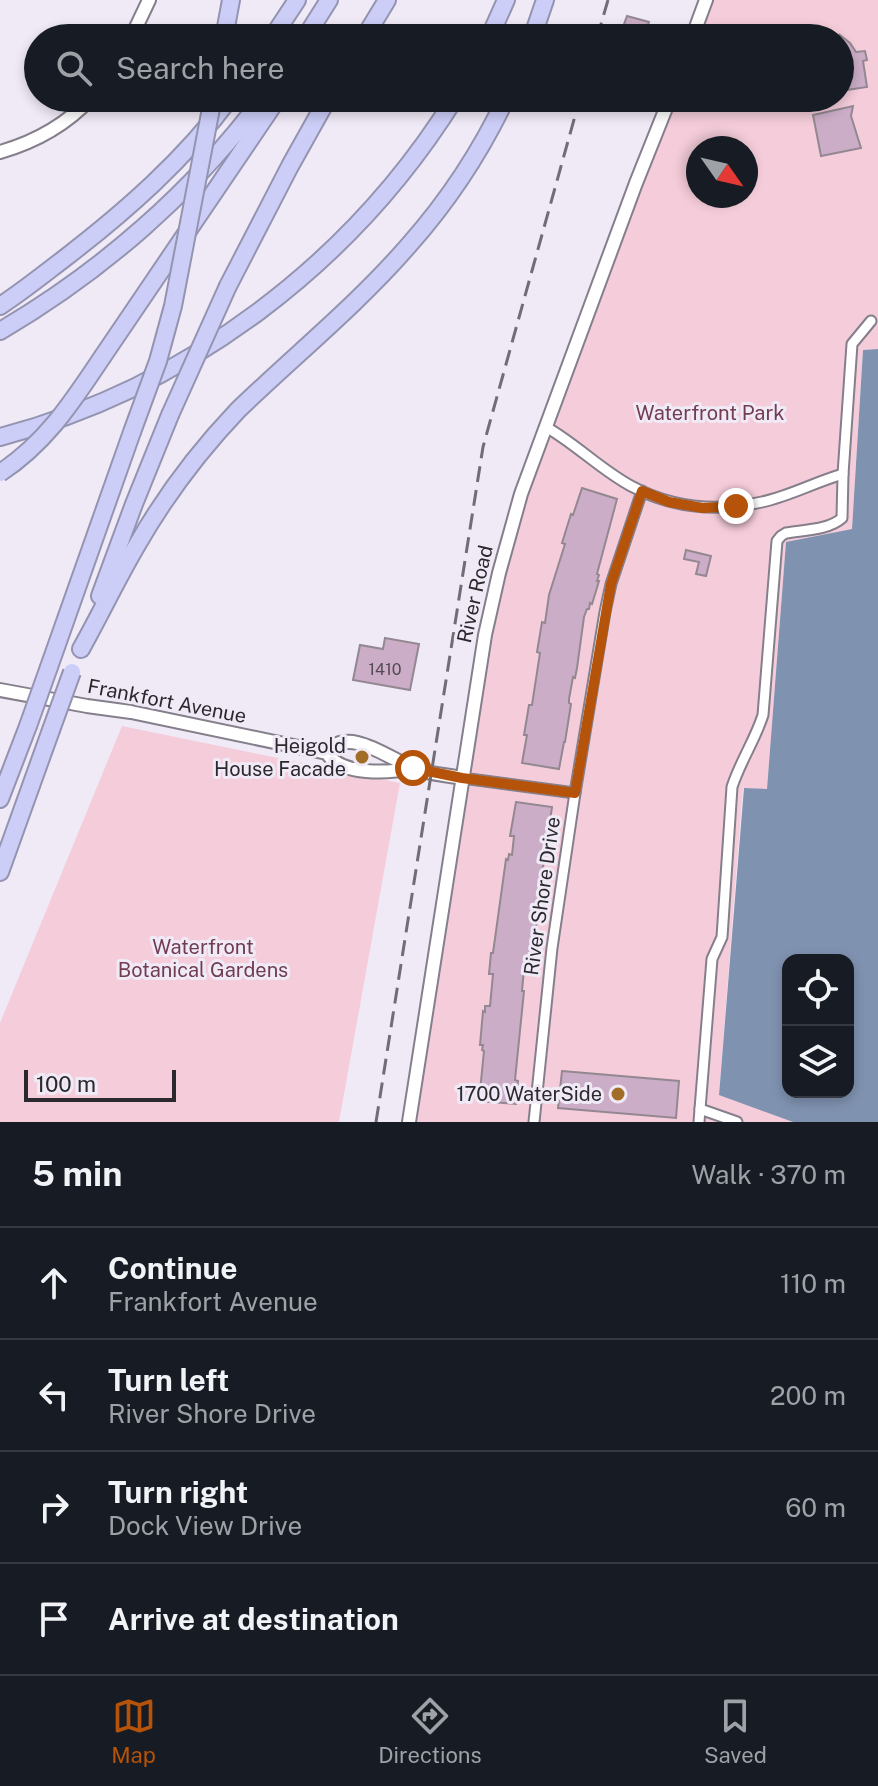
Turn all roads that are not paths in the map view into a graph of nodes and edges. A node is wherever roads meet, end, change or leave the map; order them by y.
1 (149, 0) edge
2 (231, 0) edge
3 (297, 0) edge
4 (329, 0) edge
5 (341, 0) edge
6 (387, 0) edge
7 (506, 0) edge
8 (545, 0) edge
9 (706, 0) edge
10 (138, 24) edge
11 (226, 24) edge
12 (281, 24) edge
13 (314, 24) edge
14 (326, 24) edge
15 (372, 24) edge
16 (495, 24) edge
17 (537, 24) edge
18 (697, 24) edge
19 (76, 112) edge
20 (210, 112) edge
21 (219, 112) edge
22 (251, 112) edge
23 (269, 112) edge
24 (320, 112) edge
25 (445, 112) edge
26 (498, 112) edge
27 (664, 112) edge
28 (0, 152) edge
29 (45, 273) junction
30 (0, 295) edge
31 (0, 306) edge
32 (871, 321) dead end
33 (0, 331) edge
34 (546, 427) junction
35 (0, 437) edge
36 (0, 473) edge
37 (843, 474) junction
38 (642, 491) junction
39 (81, 649) junction
40 (0, 690) edge
41 (327, 753) junction
42 (413, 768) junction
43 (462, 778) junction
44 (575, 793) junction
45 (0, 799) edge
46 (0, 872) edge
47 (700, 1109) junction
48 (409, 1122) edge
49 (534, 1122) edge
50 (699, 1122) edge
51 (737, 1122) edge

1 - 10 street
2 - 11 highway
3 - 12 highway
4 - 13 highway
5 - 14 highway
6 - 15 highway
7 - 16 highway
8 - 17 highway
9 - 18 street
19 - 28 street
20 - 45 highway, bridge
21 - 29 highway
22 - 33 highway
23 - 36 highway, bridge
24 - 39 highway, bridge
25 - 35 highway
26 - 39 highway
27 - 34 street, River Road
29 - 30 highway
29 - 31 highway
32 - 37 street
34 - 38 street
34 - 43 street, River Road
37 - 38 street
37 - 47 street
38 - 44 street, River Shore Drive
39 - 46 highway, bridge
40 - 41 street, Frankfort Avenue
41 - 42 street, Frankfort Avenue
41 - 42 street, Frankfort Avenue
42 - 43 street, Frankfort Avenue
43 - 44 street, Frankfort Avenue
43 - 48 street, River Road
44 - 49 street, River Shore Drive
47 - 50 street
47 - 51 street

